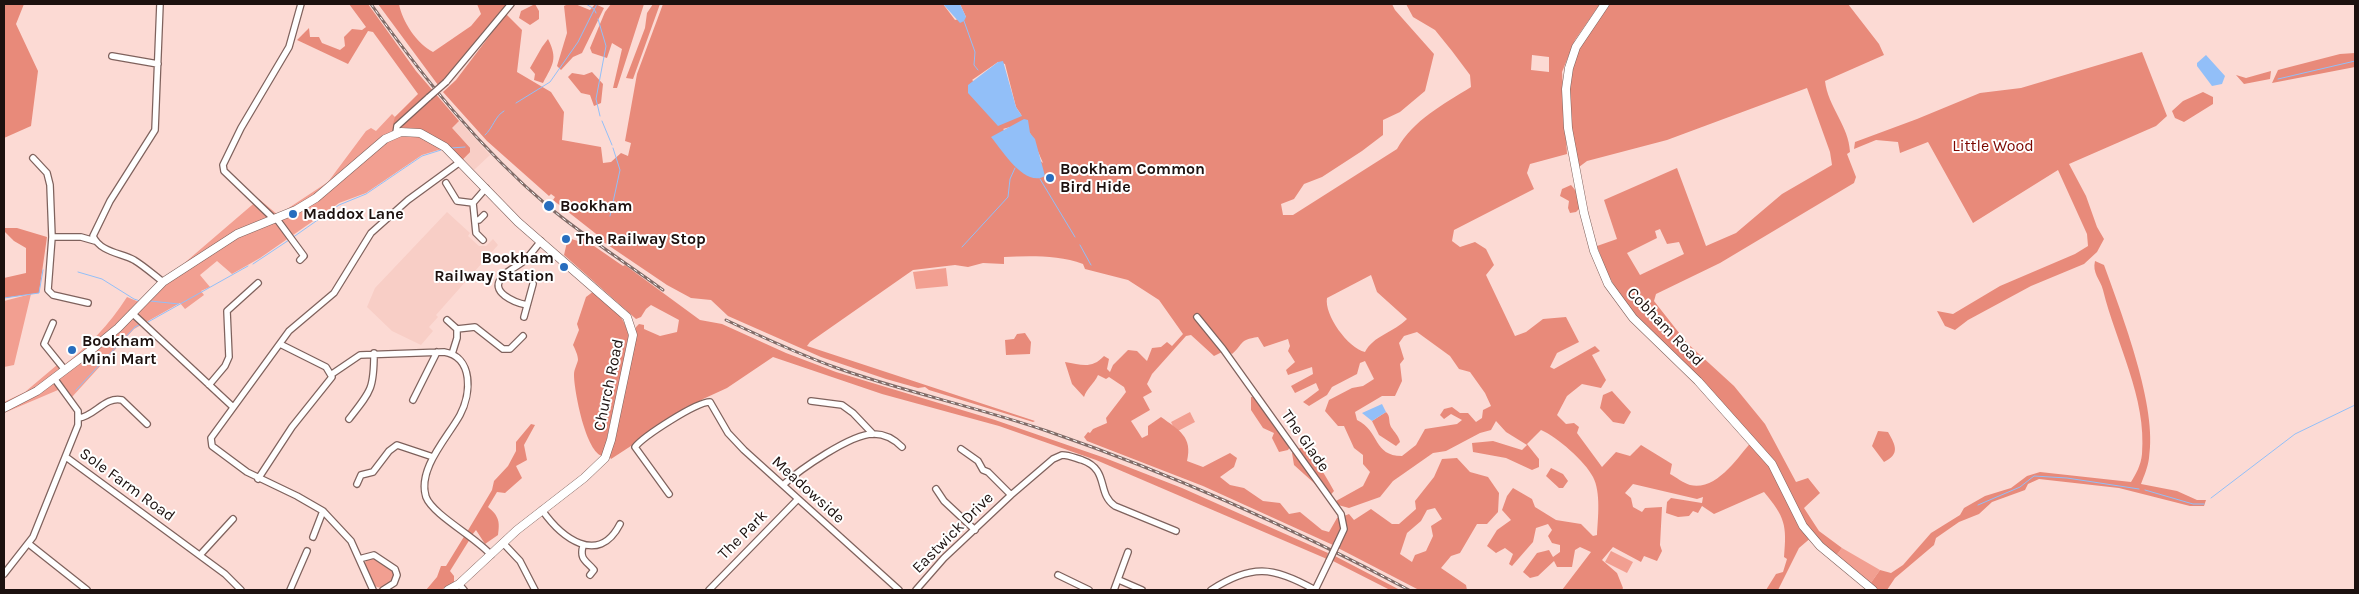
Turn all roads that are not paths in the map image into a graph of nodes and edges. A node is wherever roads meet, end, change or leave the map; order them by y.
1 (160, 4) edge
2 (301, 4) edge
3 (511, 4) edge
4 (1605, 4) edge
5 (112, 56) dead end
6 (158, 64) junction
7 (396, 133) junction
8 (32, 158) dead end
9 (460, 162) junction
10 (446, 183) dead end
11 (486, 188) junction
12 (473, 203) junction
13 (484, 215) dead end
14 (275, 219) junction
15 (475, 220) junction
16 (52, 237) junction
17 (483, 240) dead end
18 (95, 241) junction
19 (541, 241) junction
20 (300, 260) dead end
21 (163, 282) junction
22 (258, 283) dead end
23 (533, 284) dead end
24 (88, 303) dead end
25 (527, 305) junction
26 (132, 312) junction
27 (524, 317) dead end
28 (1196, 317) dead end
29 (448, 320) dead end
30 (53, 323) dead end
31 (457, 329) junction
32 (522, 336) dead end
33 (280, 344) junction
34 (436, 352) junction
35 (374, 353) junction
36 (452, 354) junction
37 (65, 370) junction
38 (332, 374) junction
39 (54, 378) junction
40 (209, 385) junction
41 (413, 400) dead end
42 (811, 401) dead end
43 (233, 407) junction
44 (4, 408) edge
45 (80, 418) junction
46 (349, 419) dead end
47 (147, 424) dead end
48 (872, 434) junction
49 (902, 447) dead end
50 (961, 449) dead end
51 (66, 457) junction
52 (433, 457) junction
53 (258, 479) junction
54 (357, 484) dead end
55 (783, 485) junction
56 (936, 488) dead end
57 (669, 494) dead end
58 (1010, 495) junction
59 (798, 500) junction
60 (542, 510) junction
61 (323, 511) junction
62 (232, 519) dead end
63 (620, 524) dead end
64 (975, 530) junction
65 (1176, 531) dead end
66 (313, 537) dead end
67 (504, 543) junction
68 (29, 544) junction
69 (583, 546) junction
70 (307, 551) dead end
71 (1128, 552) dead end
72 (200, 555) junction
73 (491, 555) junction
74 (359, 559) junction
75 (4, 574) edge
76 (590, 575) dead end
77 (1058, 575) dead end
78 (1119, 580) junction
79 (461, 587) edge
80 (87, 590) edge
81 (241, 590) edge
82 (290, 590) edge
83 (373, 590) edge
84 (383, 590) edge
85 (448, 590) edge
86 (535, 590) edge
87 (711, 590) edge
88 (899, 590) edge
89 (916, 590) edge
90 (1089, 590) edge
91 (1114, 590) edge
92 (1142, 590) edge
93 (1211, 590) edge
94 (1315, 590) edge
95 (1873, 590) edge

1 - 6 street
2 - 14 street
3 - 7 street, bridge
4 - 95 street, Cobham Road
5 - 6 street
6 - 18 street
7 - 9 street, Church Road
7 - 14 street
8 - 16 street
9 - 11 street, Church Road
9 - 33 street
10 - 12 street
11 - 12 street
11 - 19 street, Church Road
12 - 15 street
13 - 15 street
14 - 20 street
14 - 21 street
15 - 17 street
16 - 18 street
16 - 24 street
18 - 21 street
19 - 25 street
19 - 60 street, Church Road
21 - 26 street
22 - 40 street
23 - 25 street
25 - 27 street
26 - 37 street
26 - 40 street
28 - 94 street, The Glade, bridge
29 - 31 street
30 - 37 street
31 - 32 street
31 - 36 street
33 - 38 street
33 - 43 street
34 - 35 street
34 - 36 street
34 - 41 street
35 - 38 street
35 - 46 street
36 - 52 street
37 - 39 street
38 - 53 street
39 - 44 street
39 - 45 street
40 - 43 street
42 - 48 street
43 - 53 street
45 - 47 street
45 - 51 street, Sole Farm Road
48 - 49 street
48 - 55 street
50 - 58 street
51 - 68 street
51 - 72 street, Sole Farm Road
52 - 54 street
52 - 73 street
53 - 61 street
55 - 57 street, Meadowside
55 - 59 street, Meadowside
56 - 64 street
58 - 64 street, Eastwick Drive
58 - 65 street, Eastwick Drive
59 - 87 street, The Park
59 - 88 street, Meadowside
60 - 67 street, Church Road
60 - 69 street
61 - 66 street
61 - 74 street
62 - 72 street
63 - 69 street
64 - 89 street, Eastwick Drive
67 - 73 street, Church Road
67 - 86 street
68 - 75 street
68 - 80 street
69 - 76 street
70 - 82 street
71 - 78 street
72 - 81 street, Sole Farm Road
73 - 79 street, Church Road
74 - 83 street
74 - 84 street
77 - 90 street
78 - 91 street
78 - 92 street
79 - 85 street, Church Road
93 - 94 street

